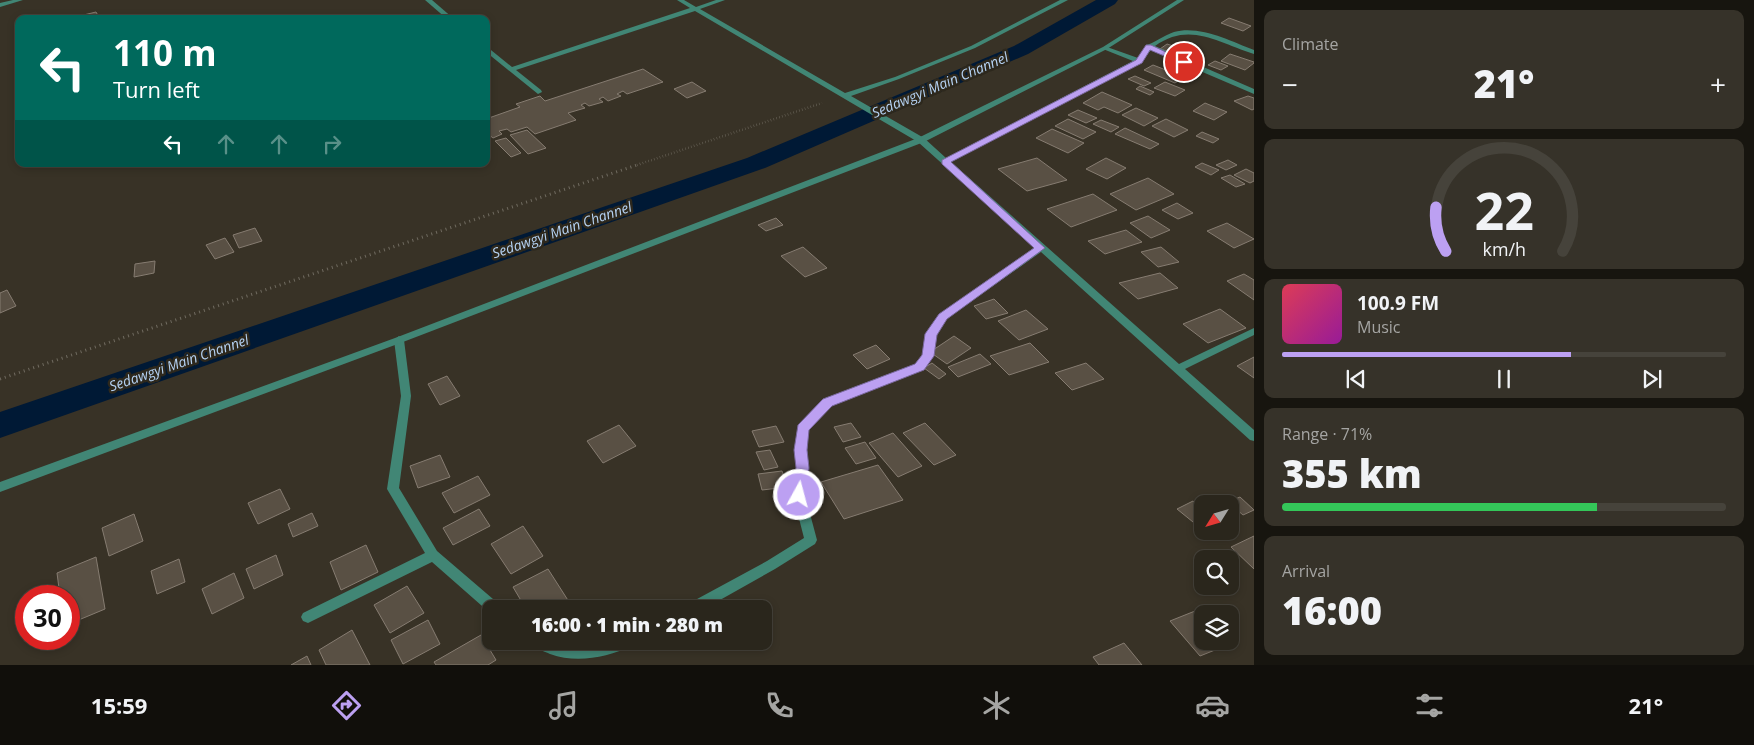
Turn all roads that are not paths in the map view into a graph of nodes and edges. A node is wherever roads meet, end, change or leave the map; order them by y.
1 (20, 0) edge
2 (428, 0) edge
3 (680, 0) edge
4 (722, 0) edge
5 (1065, 0) edge
6 (1181, 0) edge
7 (0, 4) edge
8 (696, 10) junction
9 (446, 15) edge
10 (1148, 46) junction
11 (1105, 48) junction
12 (490, 51) edge
13 (1254, 52) edge
14 (1139, 61) junction
15 (512, 69) junction
16 (538, 92) dead end
17 (1254, 92) edge
18 (844, 96) junction
19 (921, 140) junction
20 (945, 162) junction
21 (1040, 248) junction
22 (1254, 331) edge
23 (399, 340) junction
24 (1177, 368) junction
25 (1254, 437) edge
26 (0, 487) edge
27 (433, 555) junction
28 (485, 600) edge
29 (707, 600) edge
30 (308, 617) dead end
31 (554, 650) edge
32 (595, 650) edge

1 - 7 street
2 - 9 street
3 - 8 street
4 - 8 street
5 - 18 street
6 - 11 street
8 - 15 street
8 - 18 street
10 - 13 street
10 - 14 street
10 - 17 street
11 - 14 street
11 - 19 street
12 - 15 street
14 - 20 street
15 - 16 street
18 - 19 street
19 - 20 street
19 - 23 street
20 - 21 street
21 - 24 street
21 - 29 street
22 - 24 street
23 - 26 street
23 - 27 street
24 - 25 street
27 - 28 street
27 - 30 street
31 - 32 street

